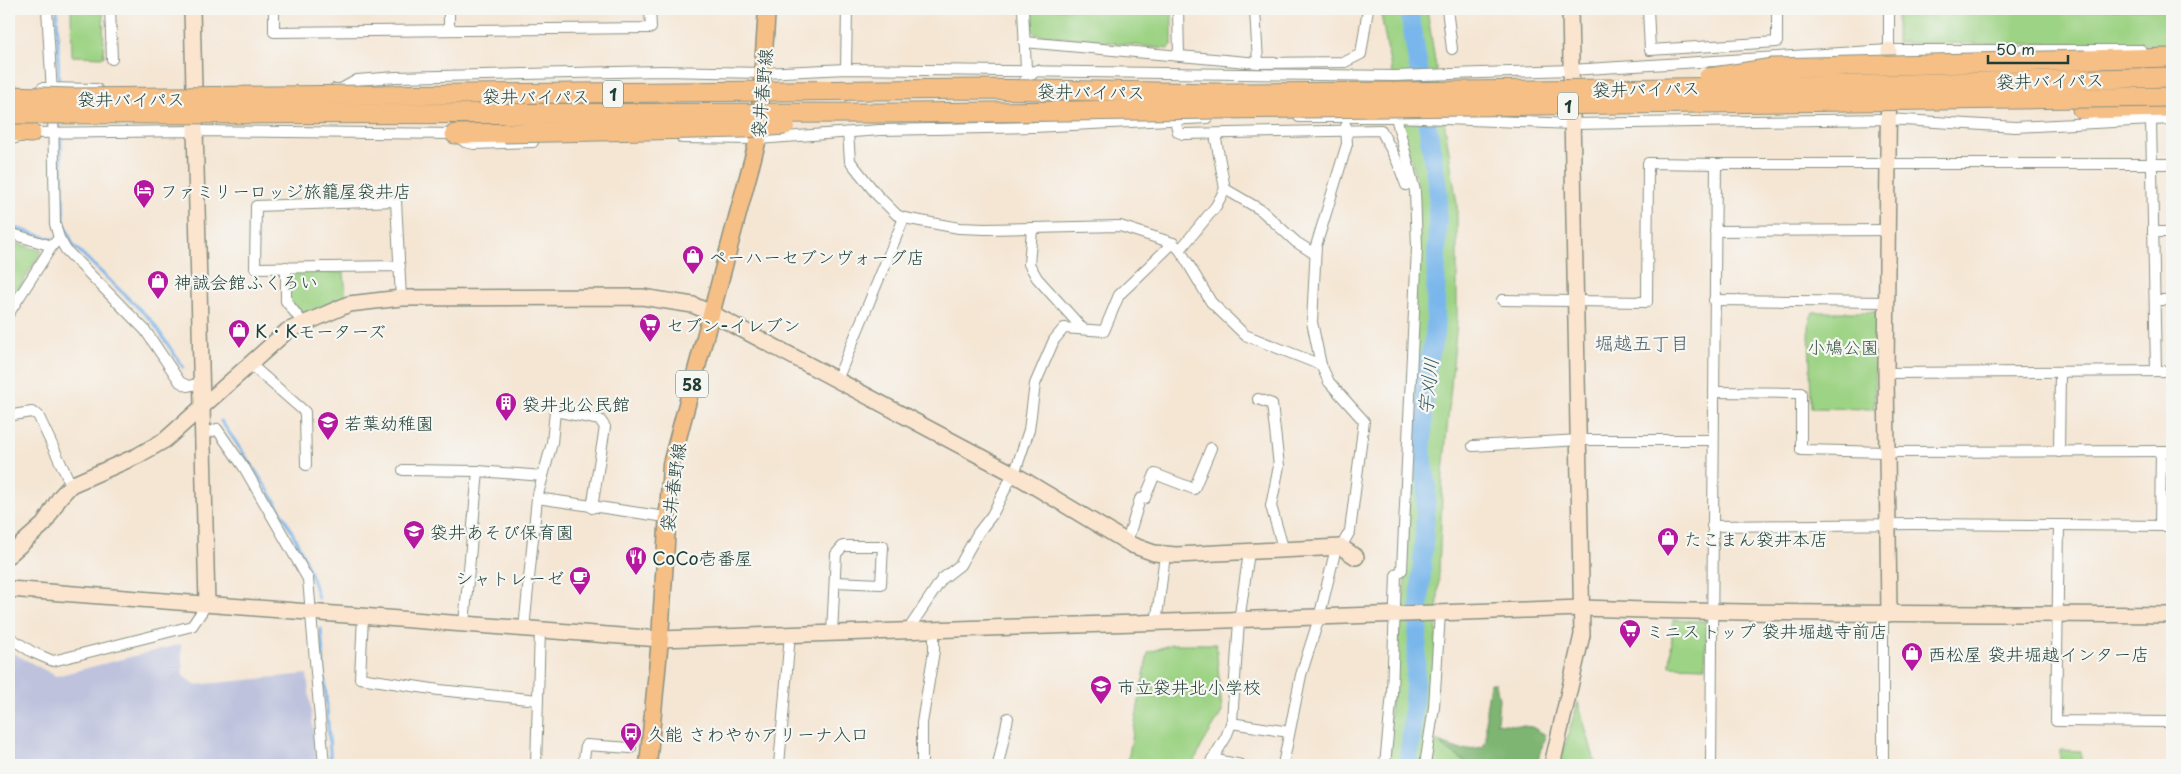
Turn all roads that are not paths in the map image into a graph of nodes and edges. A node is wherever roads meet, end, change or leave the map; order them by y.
1 (47, 9) edge
2 (110, 9) edge
3 (192, 9) edge
4 (274, 9) edge
5 (449, 9) edge
6 (650, 9) edge
7 (767, 9) edge
8 (847, 9) edge
9 (1023, 9) edge
10 (1178, 9) edge
11 (1255, 9) edge
12 (1368, 9) edge
13 (1447, 9) edge
14 (1570, 9) edge
15 (1648, 9) edge
16 (1777, 9) edge
17 (1889, 9) edge
18 (450, 28) junction
19 (1024, 42) junction
20 (1452, 49) dead end
21 (1889, 50) junction
22 (2172, 51) edge
23 (1179, 55) junction
24 (2172, 58) edge
25 (112, 59) dead end
26 (1258, 63) junction
27 (846, 68) junction
28 (1026, 69) junction
29 (1037, 70) junction
30 (1571, 70) junction
31 (763, 73) junction
32 (2172, 77) edge
33 (1020, 85) dead end
34 (9, 88) edge
35 (52, 88) junction
36 (340, 89) junction
37 (195, 90) junction
38 (982, 90) junction
39 (9, 96) edge
40 (2172, 97) edge
41 (1548, 98) junction
42 (2172, 108) edge
43 (913, 113) junction
44 (9, 114) edge
45 (1019, 117) dead end
46 (1396, 117) junction
47 (2172, 119) edge
48 (1175, 120) junction
49 (1888, 120) junction
50 (2151, 120) junction
51 (1572, 124) junction
52 (1034, 127) junction
53 (1346, 129) junction
54 (9, 131) edge
55 (196, 131) junction
56 (31, 133) junction
57 (54, 133) junction
58 (848, 133) junction
59 (455, 134) junction
60 (1215, 134) junction
61 (758, 139) junction
62 (9, 140) edge
63 (1716, 164) junction
64 (2152, 164) junction
65 (2172, 164) edge
66 (1888, 165) junction
67 (1225, 189) junction
68 (1414, 192) junction
69 (904, 218) junction
70 (1032, 230) junction
71 (1888, 230) junction
72 (1715, 231) junction
73 (2154, 232) junction
74 (2172, 232) edge
75 (9, 233) edge
76 (55, 242) junction
77 (1176, 247) junction
78 (1315, 254) junction
79 (400, 266) junction
80 (286, 267) junction
81 (401, 298) junction
82 (1502, 300) dead end
83 (1714, 300) junction
84 (2155, 300) junction
85 (2172, 300) edge
86 (1886, 302) junction
87 (1576, 303) junction
88 (9, 313) edge
89 (711, 313) junction
90 (303, 322) junction
91 (1082, 328) junction
92 (250, 364) junction
93 (1321, 365) junction
94 (2156, 371) junction
95 (2172, 371) edge
96 (2060, 372) junction
97 (1886, 373) junction
98 (837, 380) junction
99 (201, 383) junction
100 (1714, 392) junction
101 (1258, 398) dead end
102 (202, 407) junction
103 (13, 414) dead end
104 (204, 435) junction
105 (1580, 440) junction
106 (1713, 440) junction
107 (1473, 446) dead end
108 (1211, 448) dead end
109 (2172, 451) edge
110 (1887, 452) junction
111 (2059, 452) junction
112 (2161, 452) junction
113 (306, 465) dead end
114 (403, 470) dead end
115 (478, 471) junction
116 (1012, 473) junction
117 (544, 476) junction
118 (71, 485) junction
119 (537, 498) junction
120 (592, 508) junction
121 (666, 517) junction
122 (1712, 526) junction
123 (1888, 526) junction
124 (2059, 526) junction
125 (2160, 526) junction
126 (2172, 526) edge
127 (1128, 542) junction
128 (1338, 548) junction
129 (1284, 551) junction
130 (1249, 552) junction
131 (9, 555) edge
132 (1165, 555) junction
133 (1356, 557) dead end
134 (835, 582) junction
135 (9, 590) edge
136 (207, 604) junction
137 (1582, 608) junction
138 (312, 612) junction
139 (2056, 612) junction
140 (1437, 613) junction
141 (1711, 613) junction
142 (1886, 613) junction
143 (1394, 614) junction
144 (2172, 615) edge
145 (364, 616) junction
146 (1319, 618) junction
147 (1239, 621) junction
148 (464, 624) junction
149 (1156, 624) junction
150 (524, 629) junction
151 (540, 630) junction
152 (908, 630) junction
153 (934, 631) junction
154 (832, 633) junction
155 (790, 634) junction
156 (9, 638) edge
157 (660, 639) junction
158 (538, 700) junction
159 (1008, 718) dead end
160 (2172, 722) edge
161 (1231, 723) junction
162 (1289, 732) junction
163 (631, 748) dead end
164 (1211, 762) edge
165 (324, 765) edge
166 (536, 765) edge
167 (583, 765) edge
168 (648, 765) edge
169 (779, 765) edge
170 (922, 765) edge
171 (998, 765) edge
172 (1241, 765) edge
173 (1283, 765) edge
174 (1385, 765) edge
175 (1426, 765) edge
176 (1552, 765) edge
177 (1712, 765) edge
178 (1883, 765) edge

1 - 35 street
2 - 25 street
3 - 37 street
4 - 18 street
5 - 18 street
6 - 18 street
7 - 31 main road, 袋井春野線 / 58
8 - 27 street
9 - 19 street
10 - 23 street
11 - 26 street
12 - 26 street
13 - 20 street
14 - 30 street
15 - 16 street
17 - 21 street
19 - 23 street
19 - 28 street
21 - 22 street
21 - 30 street
21 - 49 street
23 - 26 street
24 - 41 highway, bridge
27 - 28 street
27 - 31 street
28 - 29 street
29 - 30 street
29 - 33 street
30 - 51 street
31 - 36 street
31 - 61 main road, 袋井春野線 / 58
32 - 41 highway, 袋井バイパス / 1, bridge
34 - 35 street
35 - 37 street
35 - 57 street
36 - 37 street
36 - 38 highway, bridge
37 - 55 street
38 - 39 highway, 袋井バイパス / 1, bridge
38 - 41 highway, 袋井バイパス / 1, bridge
40 - 41 highway, 袋井バイパス / 1, bridge
41 - 42 highway, bridge
41 - 43 highway, 袋井バイパス / 1, bridge
43 - 44 highway, 袋井バイパス / 1, bridge
43 - 59 highway, bridge
45 - 52 street
46 - 48 street
46 - 51 street
46 - 68 street
47 - 50 street
48 - 52 street
48 - 60 street
49 - 50 street
49 - 51 street
49 - 66 street
50 - 64 street
51 - 87 street
52 - 58 street
53 - 60 street
53 - 68 street
53 - 78 street
54 - 56 highway
55 - 57 street
55 - 59 street
55 - 99 street
56 - 57 street
56 - 62 street
57 - 76 street
58 - 61 street
58 - 69 street
59 - 61 street
60 - 67 street
61 - 89 main road, 袋井春野線 / 58
63 - 66 street
63 - 72 street
63 - 87 street
64 - 65 street
64 - 66 street
64 - 73 street
66 - 71 street
67 - 77 street
67 - 78 street
68 - 143 street
69 - 70 street
69 - 98 street
70 - 77 street
70 - 91 street
71 - 72 street
71 - 86 street
72 - 83 street
73 - 74 street
73 - 84 street
75 - 76 street
76 - 88 street
76 - 99 street
77 - 91 street
77 - 93 street
78 - 93 street
79 - 80 street
79 - 80 street
79 - 81 street
80 - 90 street
81 - 89 street
81 - 90 street
82 - 87 street
83 - 86 street
83 - 100 street
84 - 85 street
84 - 94 street
86 - 97 street
87 - 105 street
89 - 98 street
89 - 121 main road, 袋井春野線 / 58
90 - 92 street
91 - 116 street
92 - 102 street
92 - 113 street
93 - 128 street
94 - 95 street
94 - 96 street
96 - 97 street
96 - 111 street
97 - 110 street
98 - 116 street
99 - 102 street
100 - 106 street
100 - 110 street
101 - 129 street
102 - 104 street
102 - 118 street
103 - 118 street
104 - 136 street
104 - 138 street
105 - 106 street
105 - 107 street
105 - 137 street
106 - 122 street
108 - 127 street
109 - 112 street
110 - 111 street
110 - 123 street
111 - 112 street
112 - 125 street
114 - 115 street
115 - 117 street
115 - 148 street
116 - 127 street
116 - 152 street
117 - 119 street
117 - 120 street
118 - 131 street
119 - 120 street
119 - 150 street
120 - 121 street
121 - 157 main road, 袋井春野線 / 58
122 - 123 street
122 - 141 street
123 - 124 street
123 - 142 street
124 - 125 street
124 - 139 street
125 - 126 street
127 - 132 street
128 - 129 street
128 - 133 street
128 - 146 street
129 - 130 street
130 - 132 street
130 - 147 street
132 - 149 street
134 - 134 street
134 - 154 street
135 - 136 street
136 - 138 street
136 - 156 street
137 - 140 street
137 - 141 street
137 - 176 street
138 - 145 street
138 - 165 street
139 - 142 street
139 - 144 street
139 - 160 street
140 - 143 street
140 - 175 street
141 - 142 street
141 - 177 street
142 - 178 street
143 - 146 street
143 - 174 street
145 - 148 street
145 - 158 street
146 - 147 street
146 - 162 street
147 - 149 street
147 - 161 street
148 - 150 street
149 - 153 street
150 - 151 street
151 - 157 street
151 - 158 street
152 - 153 street
152 - 154 street
153 - 170 street
154 - 155 street
155 - 157 street
155 - 169 street
157 - 168 main road, 袋井春野線 / 58
158 - 166 street
159 - 171 street
161 - 162 street
161 - 164 street
162 - 173 street
163 - 167 street
164 - 172 street

